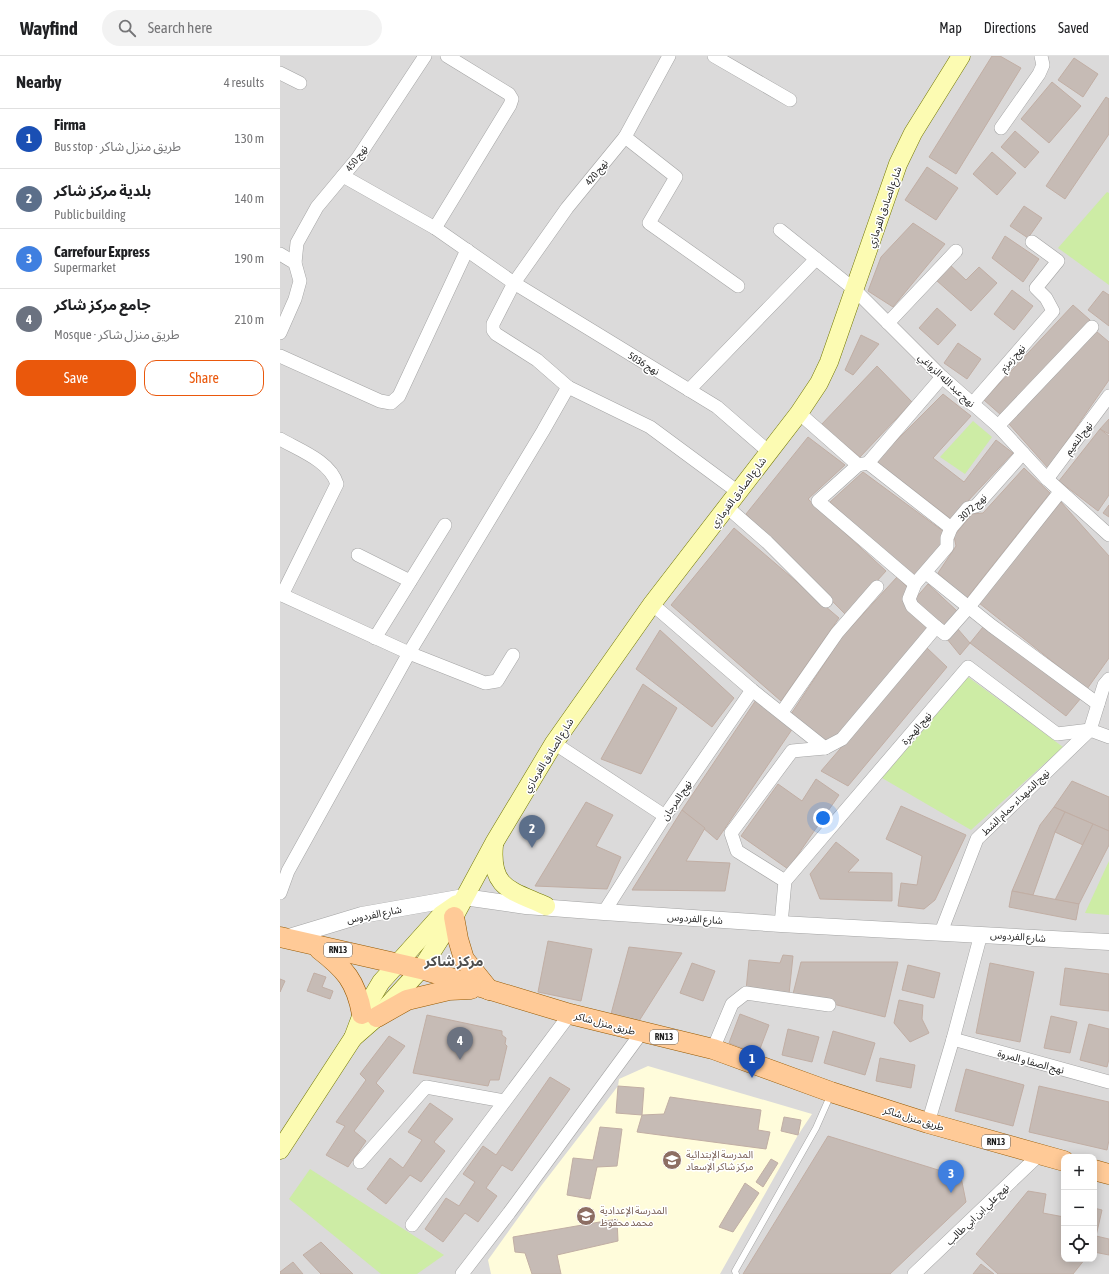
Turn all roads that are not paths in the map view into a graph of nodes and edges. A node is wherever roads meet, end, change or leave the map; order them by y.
1 (425, 56) edge
2 (447, 56) edge
3 (669, 56) edge
4 (714, 56) edge
5 (962, 56) edge
6 (1041, 56) edge
7 (280, 73) edge
8 (300, 83) dead end
9 (790, 100) dead end
10 (1001, 128) dead end
11 (624, 137) junction
12 (343, 176) junction
13 (435, 228) junction
14 (780, 230) dead end
15 (1032, 242) dead end
16 (467, 250) junction
17 (956, 251) dead end
18 (280, 254) edge
19 (816, 260) junction
20 (295, 262) junction
21 (514, 283) junction
22 (738, 286) dead end
23 (855, 290) junction
24 (888, 323) junction
25 (1092, 327) dead end
26 (280, 332) edge
27 (280, 356) edge
28 (942, 377) junction
29 (568, 387) junction
30 (689, 390) junction
31 (1109, 396) edge
32 (972, 404) junction
33 (799, 413) junction
34 (998, 426) junction
35 (280, 439) edge
36 (769, 452) junction
37 (1023, 453) junction
38 (863, 464) junction
39 (1047, 479) junction
40 (738, 492) junction
41 (1060, 492) junction
42 (727, 507) junction
43 (446, 525) dead end
44 (951, 528) junction
45 (1109, 535) edge
46 (358, 555) dead end
47 (926, 573) junction
48 (410, 581) junction
49 (915, 584) junction
50 (877, 587) dead end
51 (281, 594) edge
52 (826, 601) dead end
53 (652, 604) junction
54 (968, 608) junction
55 (936, 627) junction
56 (375, 638) junction
57 (409, 653) junction
58 (513, 655) dead end
59 (1109, 679) edge
60 (752, 690) junction
61 (1098, 704) junction
62 (782, 712) junction
63 (1090, 730) junction
64 (1109, 737) edge
65 (554, 743) junction
66 (825, 748) junction
67 (665, 816) junction
68 (494, 843) junction
69 (785, 881) junction
70 (280, 893) edge
71 (460, 905) junction
72 (546, 906) junction
73 (604, 912) junction
74 (781, 924) junction
75 (941, 932) junction
76 (981, 934) junction
77 (283, 937) edge
78 (1109, 942) edge
79 (314, 945) junction
80 (395, 964) junction
81 (421, 969) junction
82 (486, 989) junction
83 (828, 1005) dead end
84 (570, 1014) junction
85 (369, 1015) junction
86 (642, 1032) junction
87 (953, 1039) junction
88 (713, 1049) junction
89 (1109, 1082) edge
90 (832, 1092) junction
91 (504, 1101) junction
92 (928, 1123) junction
93 (280, 1150) edge
94 (1040, 1154) junction
95 (1061, 1160) edge
96 (360, 1162) dead end
97 (1097, 1171) edge
98 (1109, 1174) edge
99 (412, 1225) dead end
100 (462, 1274) edge
101 (736, 1274) edge
102 (914, 1274) edge

1 - 12 street, نهج 450
2 - 13 street
3 - 11 street, نهج 420
4 - 9 street
5 - 23 main road, شارع الصادق القرمازي
6 - 10 street
7 - 8 street
11 - 21 street, نهج 420
11 - 22 street
12 - 13 street, نهج 5036
12 - 20 street, نهج 450
13 - 16 street, نهج 5036
14 - 19 street, نهج عبد الله الزواغي
15 - 32 street, نهج زمزم
16 - 21 street, نهج 5036
16 - 27 street
17 - 24 street
18 - 20 street
19 - 23 street, نهج عبد الله الزواغي
19 - 30 street
20 - 26 street
21 - 29 street, نهج 420
21 - 30 street, نهج 5036
23 - 24 street, نهج عبد الله الزواغي
23 - 33 main road, شارع الصادق القرمازي
24 - 28 street, نهج عبد الله الزواغي
25 - 34 street
28 - 32 street, نهج عبد الله الزواغي
28 - 38 street
29 - 40 street
29 - 57 street
30 - 36 street, نهج 5036
31 - 39 street, نهج النعيم
32 - 34 street, نهج عبد الله الزواغي
33 - 36 main road, شارع الصادق القرمازي
33 - 38 street
34 - 37 street, نهج عبد الله الزواغي
35 - 51 street
36 - 40 main road, شارع الصادق القرمازي
37 - 39 street, نهج عبد الله الزواغي
37 - 44 street, نهج 3072
38 - 44 street
38 - 49 street
39 - 41 street, نهج عبد الله الزواغي
40 - 42 main road, شارع الصادق القرمازي
41 - 45 street, نهج عبد الله الزواغي
41 - 54 street
42 - 52 street
42 - 53 main road, شارع الصادق القرمازي
43 - 48 street
44 - 47 street, نهج 3072
46 - 48 street
47 - 49 street, نهج 3072
47 - 54 street
48 - 56 street
49 - 55 street
50 - 62 street
51 - 56 street
53 - 60 street
53 - 65 main road, شارع الصادق القرمازي
54 - 55 street
54 - 61 street
55 - 66 street
56 - 57 street
57 - 58 street
57 - 70 street
59 - 61 street
60 - 62 street
60 - 67 street, نهج المرجان
61 - 63 street
62 - 66 street
63 - 64 street, نهج الهجرة
63 - 69 street, نهج الهجرة
63 - 75 street, نهج الشهداء حمام الشط
65 - 67 street
65 - 68 main road, شارع الصادق القرمازي
66 - 69 street
67 - 73 street, نهج المرجان
68 - 71 main road, شارع الصادق القرمازي
68 - 72 main road
69 - 74 street
71 - 72 street, شارع الفردوس
71 - 77 street, شارع الفردوس
71 - 80 main road, شارع الصادق القرمازي
71 - 81 main road, شارع الصادق القرمازي
71 - 82 main road
72 - 73 street, شارع الفردوس
73 - 74 street, شارع الفردوس
74 - 75 street, شارع الفردوس
75 - 76 street, شارع الفردوس
76 - 78 street, شارع الفردوس
76 - 87 street
77 - 79 main road, طريق منزل شاكر / RN13
79 - 80 main road, طريق منزل شاكر / RN13
79 - 85 main road
80 - 81 main road, طريق منزل شاكر / RN13
80 - 85 main road, شارع الصادق القرمازي
81 - 82 main road, طريق منزل شاكر / RN13
81 - 85 main road, شارع الصادق القرمازي
82 - 84 main road, طريق منزل شاكر / RN13
82 - 85 main road
83 - 88 street
84 - 86 main road, طريق منزل شاكر / RN13
84 - 91 street
85 - 93 main road
86 - 88 main road, طريق منزل شاكر / RN13
86 - 100 street
87 - 89 street, نهج الصفا و المروة
87 - 92 street
88 - 90 main road, طريق منزل شاكر / RN13
90 - 92 main road, طريق منزل شاكر / RN13
90 - 101 lane
91 - 96 street
91 - 99 street
92 - 94 main road, طريق منزل شاكر / RN13
94 - 95 main road, طريق منزل شاكر / RN13
94 - 102 street, نهج علي ابن ابي طالب
97 - 98 main road

